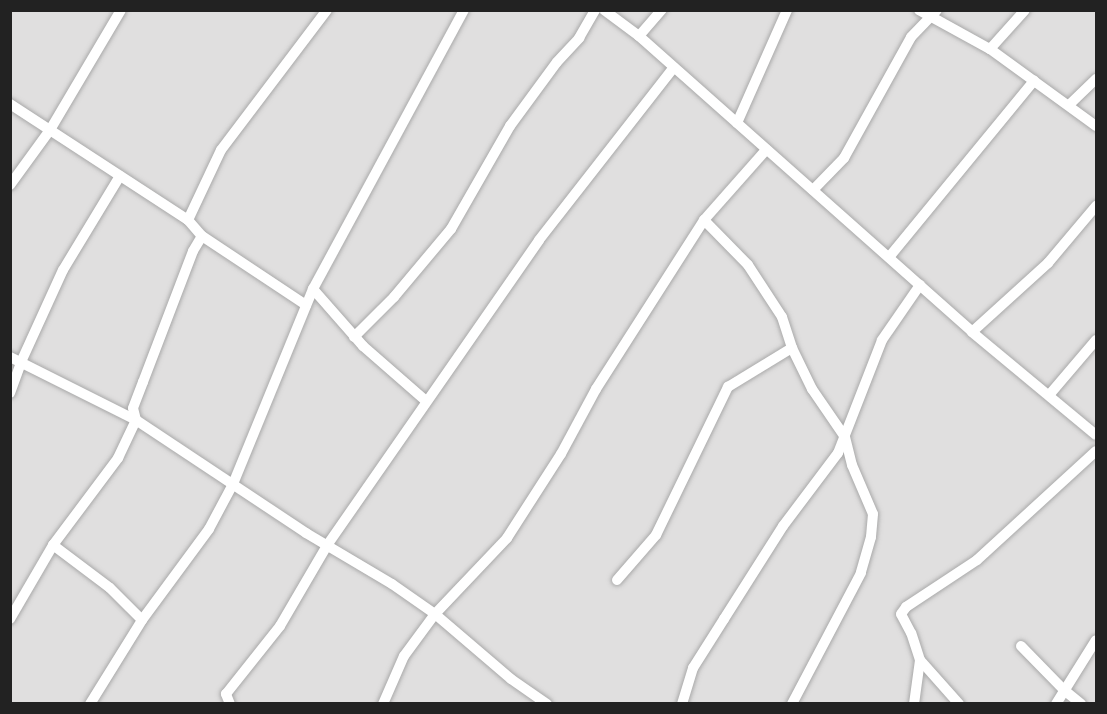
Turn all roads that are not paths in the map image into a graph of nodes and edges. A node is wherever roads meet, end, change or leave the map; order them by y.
1 (121, 10) edge
2 (327, 10) edge
3 (464, 10) edge
4 (595, 10) edge
5 (604, 10) edge
6 (662, 10) edge
7 (787, 10) edge
8 (919, 10) edge
9 (1025, 10) edge
10 (934, 15) edge
11 (639, 36) junction
12 (990, 49) junction
13 (674, 67) junction
14 (1096, 79) edge
15 (1034, 81) junction
16 (10, 104) edge
17 (1070, 104) junction
18 (737, 123) junction
19 (1096, 126) edge
20 (50, 130) junction
21 (766, 150) junction
22 (120, 176) junction
23 (10, 185) edge
24 (813, 190) junction
25 (1096, 206) edge
26 (188, 220) junction
27 (704, 220) junction
28 (202, 236) junction
29 (890, 256) junction
30 (920, 285) junction
31 (314, 289) junction
32 (306, 305) junction
33 (972, 332) junction
34 (354, 337) junction
35 (1096, 339) edge
36 (792, 348) junction
37 (16, 359) edge
38 (10, 393) edge
39 (1050, 394) junction
40 (426, 401) junction
41 (136, 420) junction
42 (1096, 435) edge
43 (845, 437) junction
44 (1096, 451) edge
45 (233, 484) junction
46 (328, 544) junction
47 (53, 545) junction
48 (617, 580) dead end
49 (435, 614) junction
50 (10, 620) edge
51 (142, 620) junction
52 (1096, 640) edge
53 (1022, 646) dead end
54 (920, 660) junction
55 (1064, 690) junction
56 (90, 704) edge
57 (230, 704) edge
58 (383, 704) edge
59 (547, 704) edge
60 (682, 704) edge
61 (792, 704) edge
62 (914, 704) edge
63 (959, 704) edge
64 (1056, 704) edge
65 (1081, 704) edge

1 - 20 street
2 - 26 street
3 - 31 street
4 - 34 street
5 - 11 street
6 - 11 street
7 - 18 street
8 - 10 street
9 - 12 street
10 - 12 street
10 - 24 street
11 - 13 street
12 - 15 street
13 - 18 street
13 - 40 street
14 - 17 street
15 - 17 street
15 - 29 street
16 - 20 street
17 - 19 street
18 - 21 street
20 - 22 street
20 - 23 street
21 - 24 street
21 - 27 street
22 - 26 street
22 - 37 street
24 - 29 street
25 - 33 street
26 - 28 street
27 - 36 street
27 - 49 street
28 - 32 street
28 - 41 street
29 - 30 street
30 - 33 street
30 - 43 street
31 - 32 street
31 - 34 street
32 - 45 street
33 - 39 street
34 - 40 street
35 - 39 street
36 - 43 street
36 - 48 street
37 - 38 street
37 - 41 street
39 - 42 street
40 - 46 street
41 - 45 street
41 - 47 street
43 - 60 street
43 - 61 street
44 - 54 street
45 - 46 street
45 - 51 street
46 - 49 street
46 - 57 street
47 - 50 street
47 - 51 street
49 - 58 street
49 - 59 street
51 - 56 street
52 - 55 street
53 - 55 street
54 - 62 street
54 - 63 street
55 - 64 street
55 - 65 street

